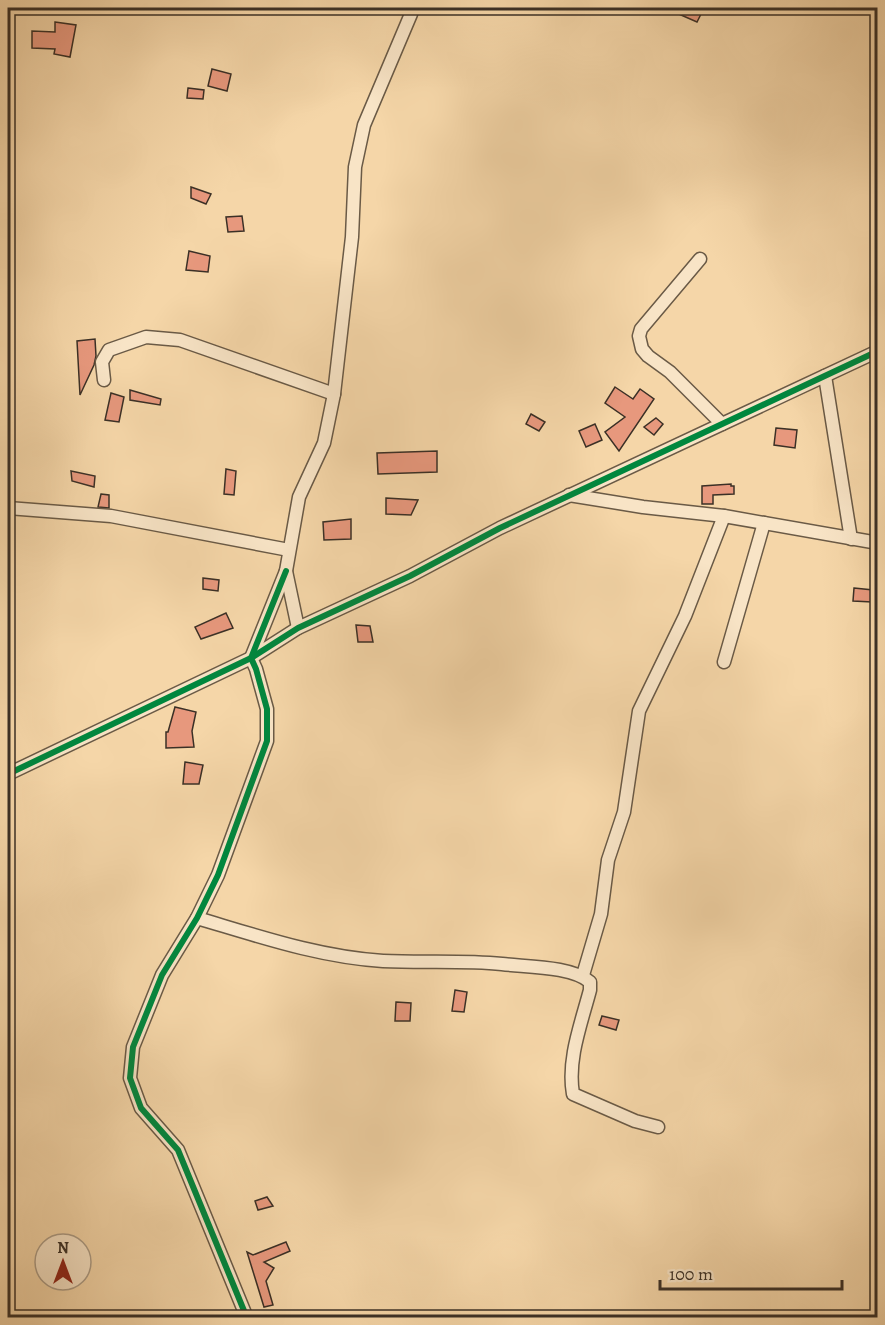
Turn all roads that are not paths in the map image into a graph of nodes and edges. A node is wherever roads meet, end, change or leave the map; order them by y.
1 (411, 8) edge
2 (700, 259) dead end
3 (878, 351) edge
4 (825, 376) junction
5 (104, 380) dead end
6 (334, 394) junction
7 (722, 424) junction
8 (568, 495) junction
9 (8, 508) edge
10 (724, 516) junction
11 (764, 523) junction
12 (851, 539) junction
13 (878, 543) edge
14 (289, 550) junction
15 (286, 571) junction
16 (298, 628) junction
17 (251, 657) junction
18 (724, 662) dead end
19 (8, 774) edge
20 (196, 918) junction
21 (583, 975) junction
22 (658, 1127) dead end
23 (247, 1317) edge

1 - 6 street
2 - 7 street
3 - 4 street
4 - 7 street
4 - 12 street
5 - 6 street
6 - 14 street
7 - 8 street
8 - 10 street
8 - 16 street
9 - 14 street
10 - 11 street
10 - 21 street
11 - 12 street
11 - 18 street
12 - 13 street
14 - 15 street
15 - 16 street
15 - 17 street
16 - 17 street
17 - 19 street
17 - 20 street
20 - 21 street
20 - 23 street
21 - 22 street

